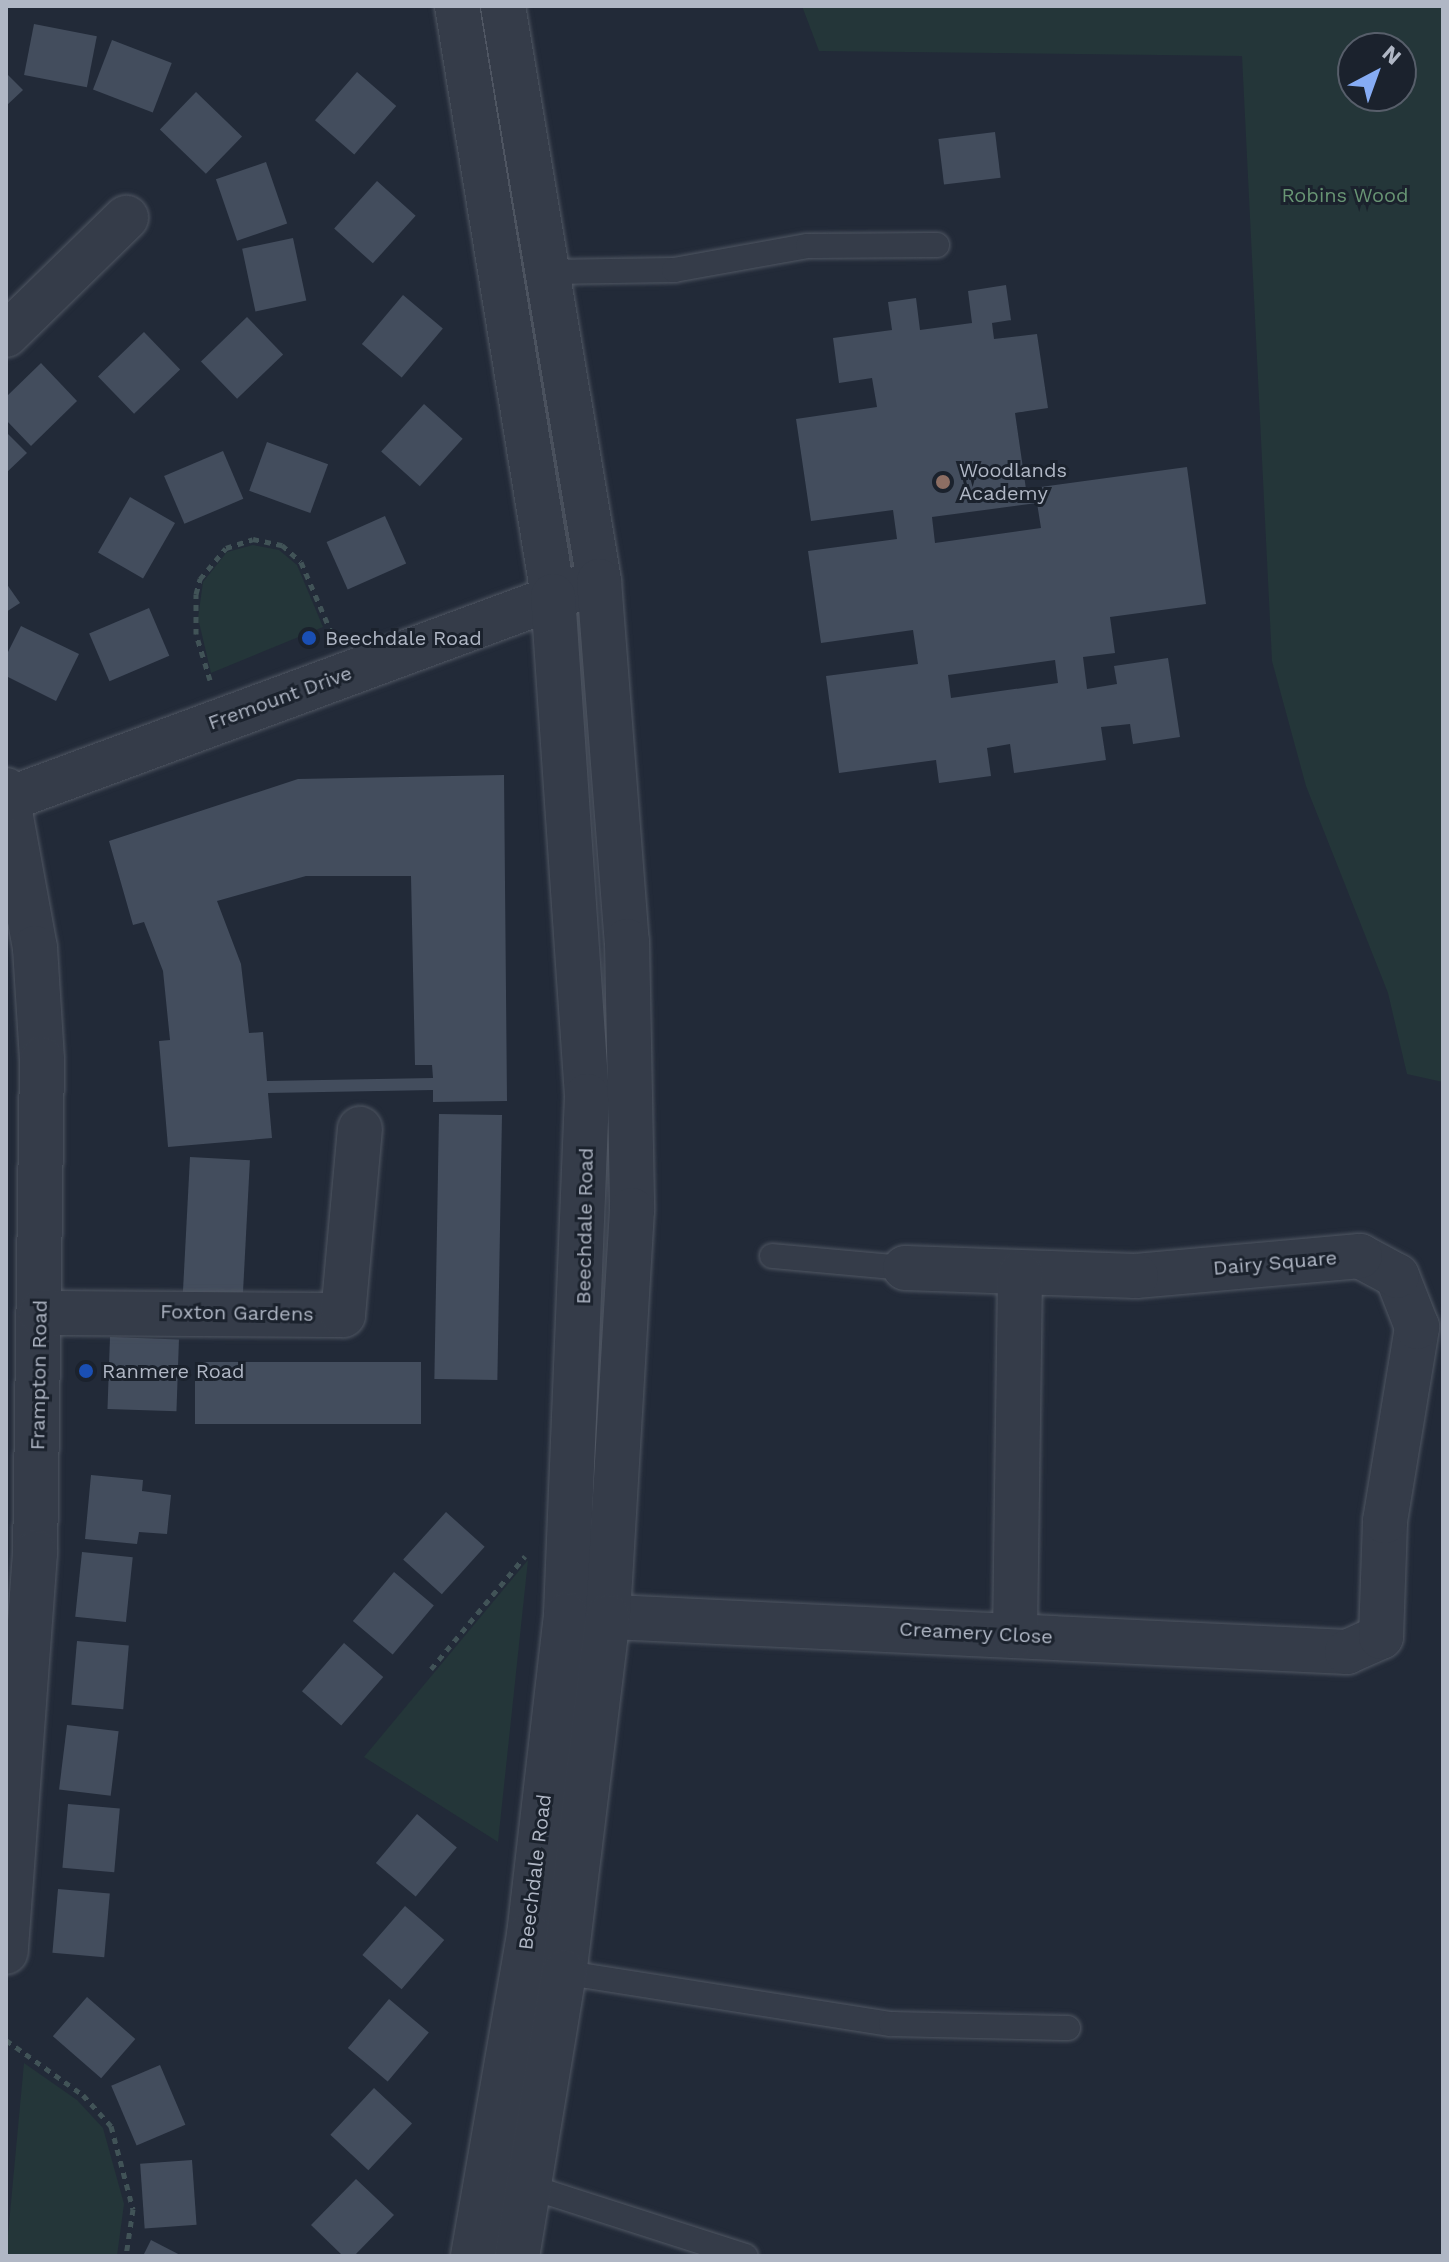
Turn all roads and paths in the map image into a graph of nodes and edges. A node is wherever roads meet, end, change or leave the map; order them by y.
1 (457, 6) edge
2 (503, 6) edge
3 (126, 218) dead end
4 (937, 245) dead end
5 (550, 272) junction
6 (6, 335) edge
7 (599, 581) junction
8 (553, 596) junction
9 (348, 673) junction
10 (222, 719) junction
11 (8, 797) edge
12 (360, 1129) dead end
13 (772, 1256) dead end
14 (905, 1268) joint
15 (1020, 1274) junction
16 (41, 1313) junction
17 (23, 1369) edge
18 (528, 1553) dead end
19 (587, 1616) junction
20 (1015, 1634) junction
21 (1381, 1637) joint
22 (431, 1669) dead end
23 (6, 1952) edge
24 (544, 1969) junction
25 (1068, 2028) dead end
26 (6, 2040) edge
27 (509, 2181) junction
28 (126, 2256) edge
29 (473, 2256) edge
30 (517, 2256) edge
31 (746, 2256) edge

1 - 8 street, Beechdale Road
2 - 5 street, Beechdale Road
3 - 6 street
4 - 5 lane
5 - 7 street, Beechdale Road
7 - 8 street, Fremount Drive
7 - 19 street, Beechdale Road
8 - 9 street, Fremount Drive
8 - 19 street, Beechdale Road
9 - 10 street, Fremount Drive
9 - 10 path
10 - 11 street, Fremount Drive
11 - 16 street, Frampton Road
12 - 16 street, Foxton Gardens
13 - 14 lane
14 - 15 street, Dairy Square
15 - 20 street
15 - 21 street, Dairy Square
16 - 17 street, Frampton Road
17 - 23 street, Frampton Road
18 - 22 path
19 - 20 street, Creamery Close
19 - 24 street, Beechdale Road
20 - 21 street, Creamery Close
24 - 25 lane
24 - 27 street, Beechdale Road
26 - 28 path
27 - 29 street, Beechdale Road
27 - 30 street, Beechdale Road
27 - 31 lane

